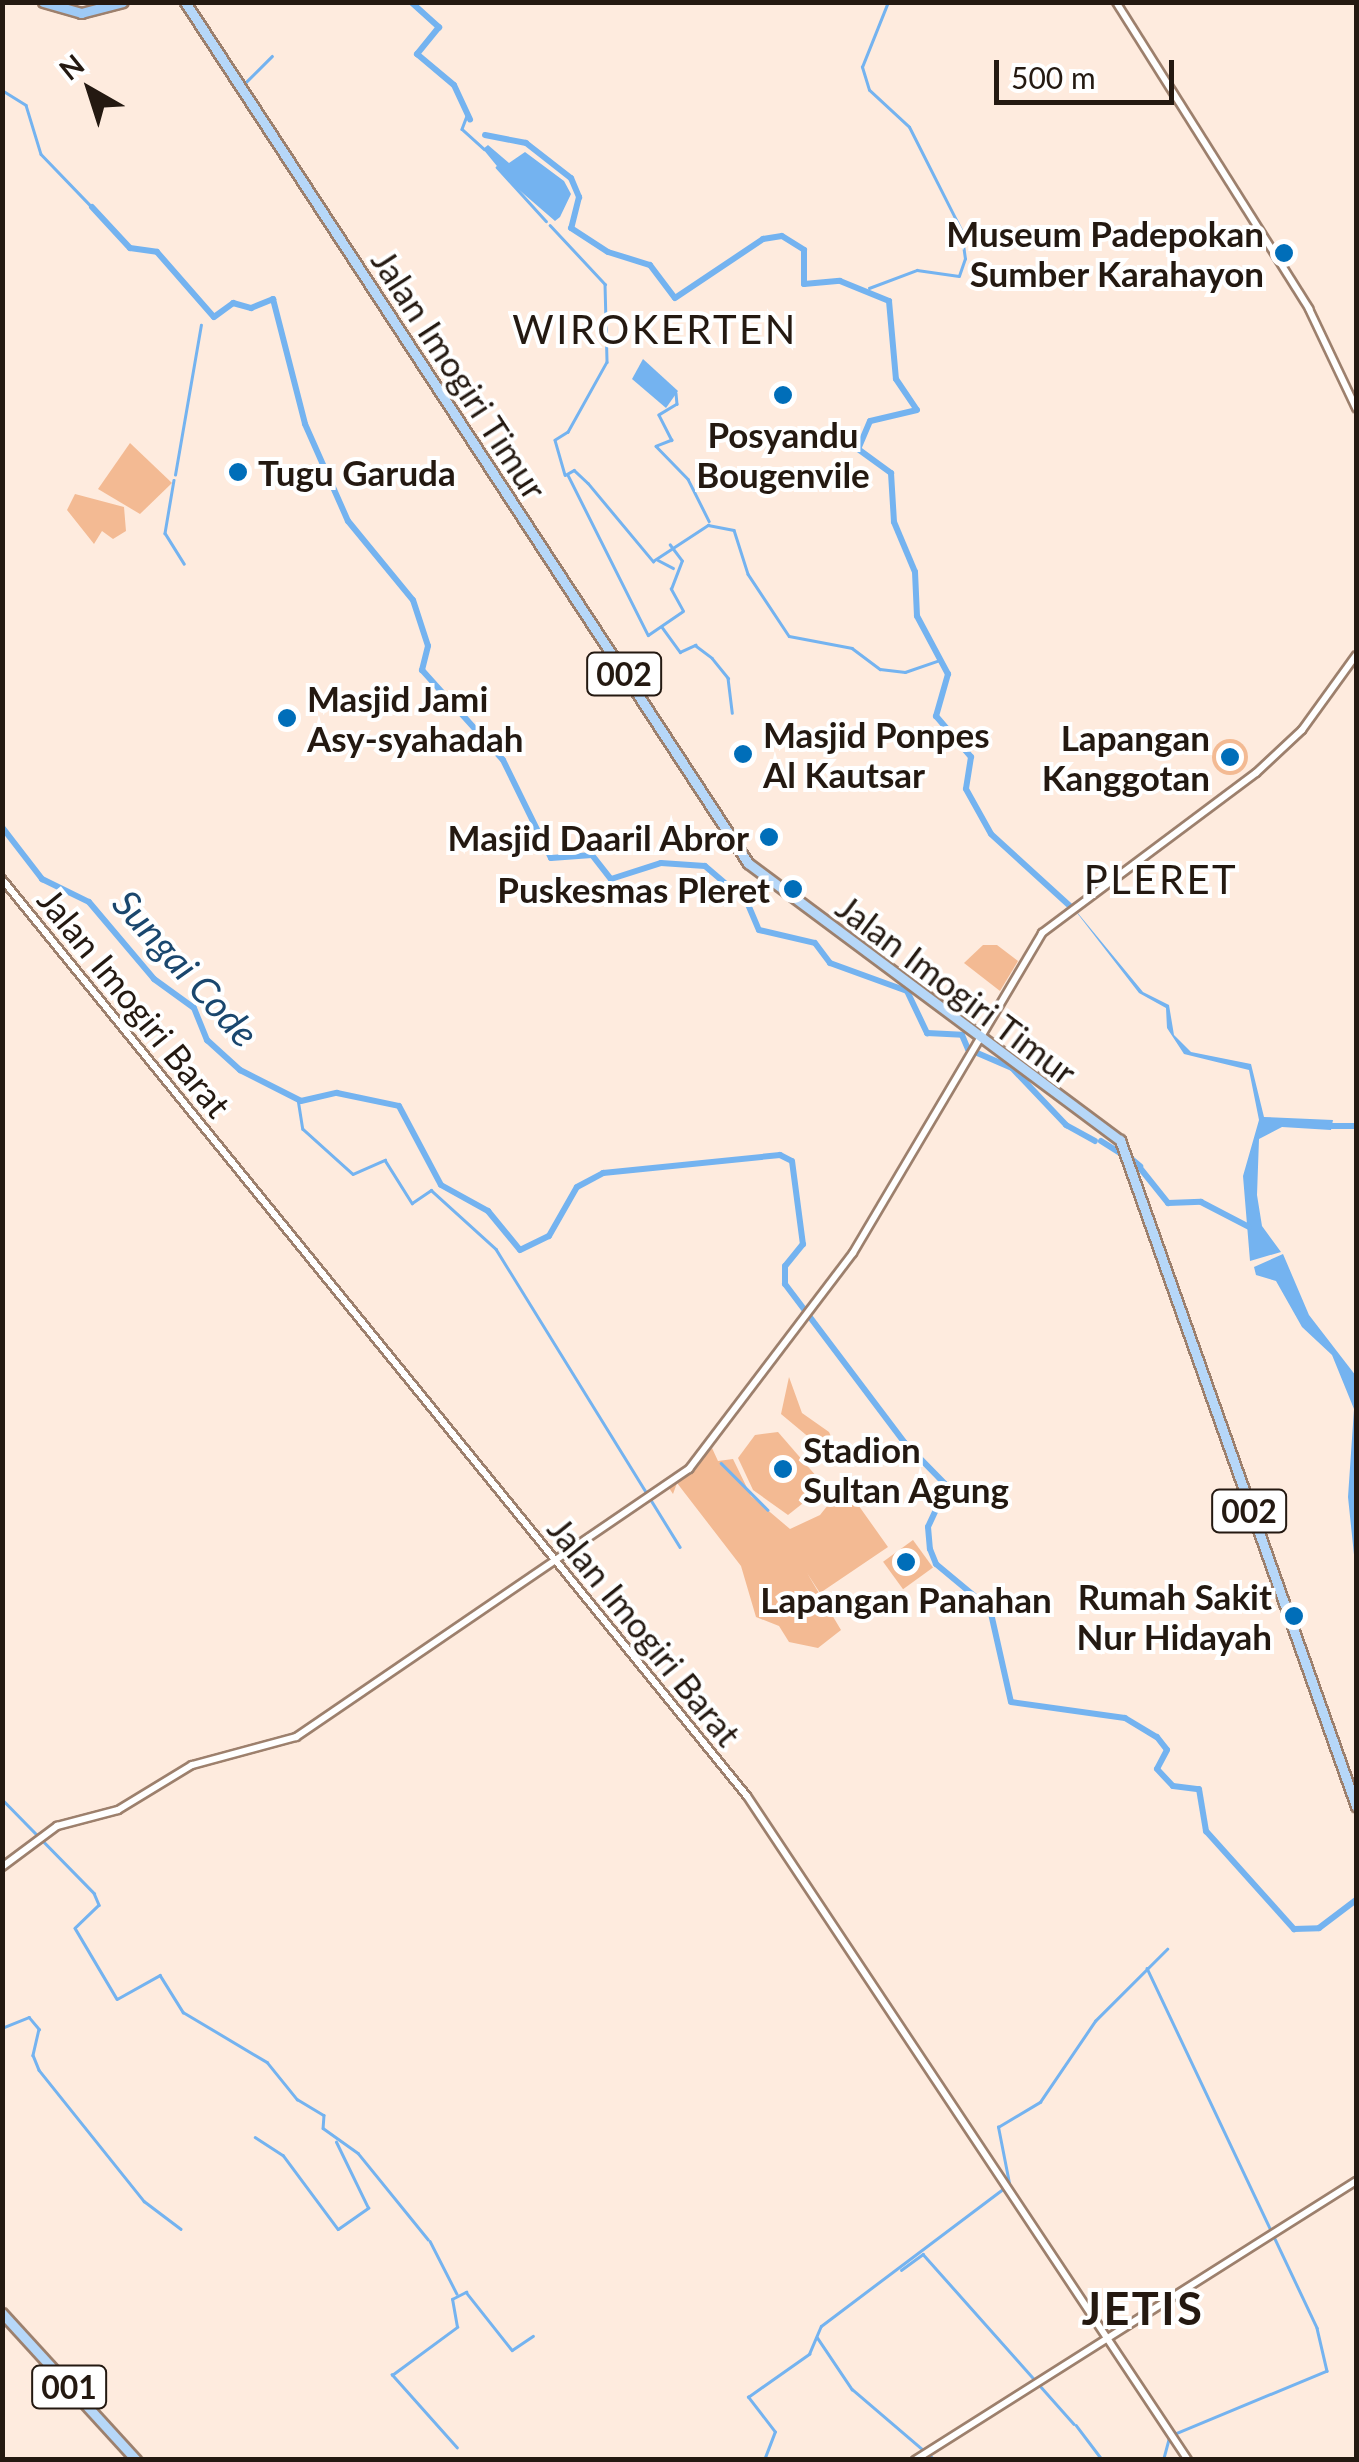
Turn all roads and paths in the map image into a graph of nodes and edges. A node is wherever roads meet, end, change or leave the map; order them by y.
1 (43, 2) edge
2 (51, 2) edge
3 (120, 2) edge
4 (186, 2) edge
5 (1116, 2) edge
6 (1356, 408) edge
7 (1356, 655) edge
8 (2, 879) edge
9 (974, 1046) junction
10 (557, 1560) junction
11 (1356, 1806) edge
12 (2, 1867) edge
13 (1356, 2182) edge
14 (2, 2313) edge
15 (1107, 2338) junction
16 (136, 2460) edge
17 (915, 2460) edge
18 (1188, 2460) edge

1 - 3 highway
2 - 3 highway
4 - 9 main road, Jalan Imogiri Timur / 002
5 - 6 main road
7 - 9 main road
8 - 10 main road, Jalan Imogiri Barat
9 - 10 main road
9 - 11 main road, Jalan Imogiri Timur / 002
10 - 12 main road
10 - 15 main road, Jalan Imogiri Barat
13 - 15 main road
14 - 16 main road, 001
15 - 17 main road
15 - 18 main road, Jalan Imogiri Barat

